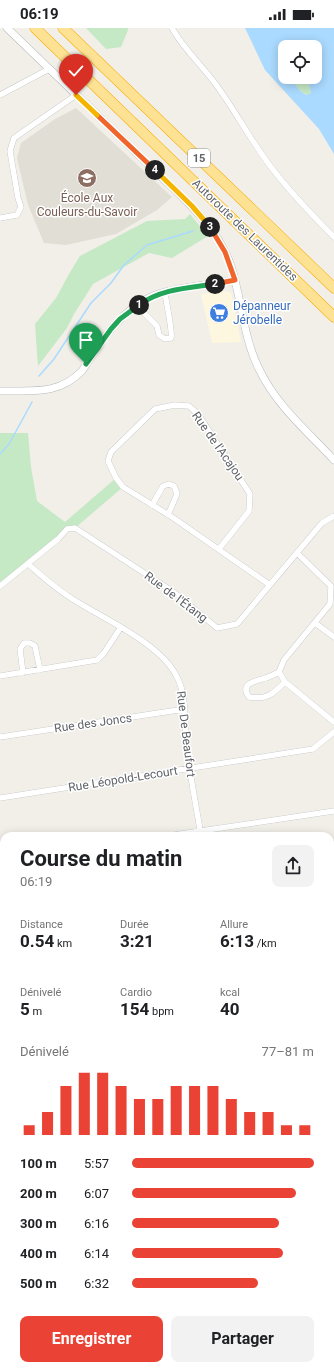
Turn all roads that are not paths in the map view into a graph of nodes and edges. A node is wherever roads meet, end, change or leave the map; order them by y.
1 (7, 28) edge
2 (35, 28) edge
3 (63, 28) edge
4 (172, 28) edge
5 (49, 69) junction
6 (0, 95) edge
7 (76, 95) junction
8 (0, 218) edge
9 (334, 237) edge
10 (235, 280) junction
11 (334, 288) edge
12 (165, 293) junction
13 (137, 306) junction
14 (334, 316) edge
15 (0, 391) edge
16 (334, 460) edge
17 (152, 505) junction
18 (168, 515) junction
19 (334, 516) edge
20 (219, 549) junction
21 (297, 553) junction
22 (28, 564) junction
23 (270, 585) junction
24 (0, 586) edge
25 (315, 623) junction
26 (121, 627) junction
27 (334, 637) edge
28 (40, 670) junction
29 (279, 672) junction
30 (23, 673) junction
31 (0, 676) edge
32 (285, 682) junction
33 (185, 709) junction
34 (334, 722) edge
35 (334, 732) edge
36 (0, 736) edge
37 (190, 769) junction
38 (0, 798) edge
39 (334, 811) edge
40 (200, 832) edge
41 (212, 832) edge

1 - 5 street
2 - 14 highway, Autoroute des Laurentides / 15
3 - 11 highway, Autoroute des Laurentides / 15
4 - 9 street
5 - 6 street
5 - 7 street
7 - 8 street
7 - 10 street
10 - 12 street
10 - 16 street
12 - 13 street
12 - 13 street
13 - 15 street
17 - 18 street, Rue de l'Acajou
17 - 18 street
17 - 20 street, Rue de l'Acajou
18 - 20 street, Rue de l'Acajou
19 - 21 street, Rue de l'Étang
20 - 23 street, Rue de l'Acajou
21 - 23 street, Rue de l'Étang
21 - 25 street
22 - 23 street, Rue de l'Étang
22 - 24 street
22 - 26 street, Rue De Beaufort
25 - 27 street
25 - 29 street
26 - 28 street
26 - 33 street, Rue De Beaufort
28 - 30 street
28 - 30 street
29 - 32 street
29 - 32 street
30 - 31 street
32 - 34 street
33 - 36 street, Rue des Joncs
33 - 37 street, Rue De Beaufort
35 - 37 street, Rue Léopold-Lecourt
37 - 38 street, Rue Léopold-Lecourt
37 - 40 street, Rue De Beaufort
39 - 41 street

